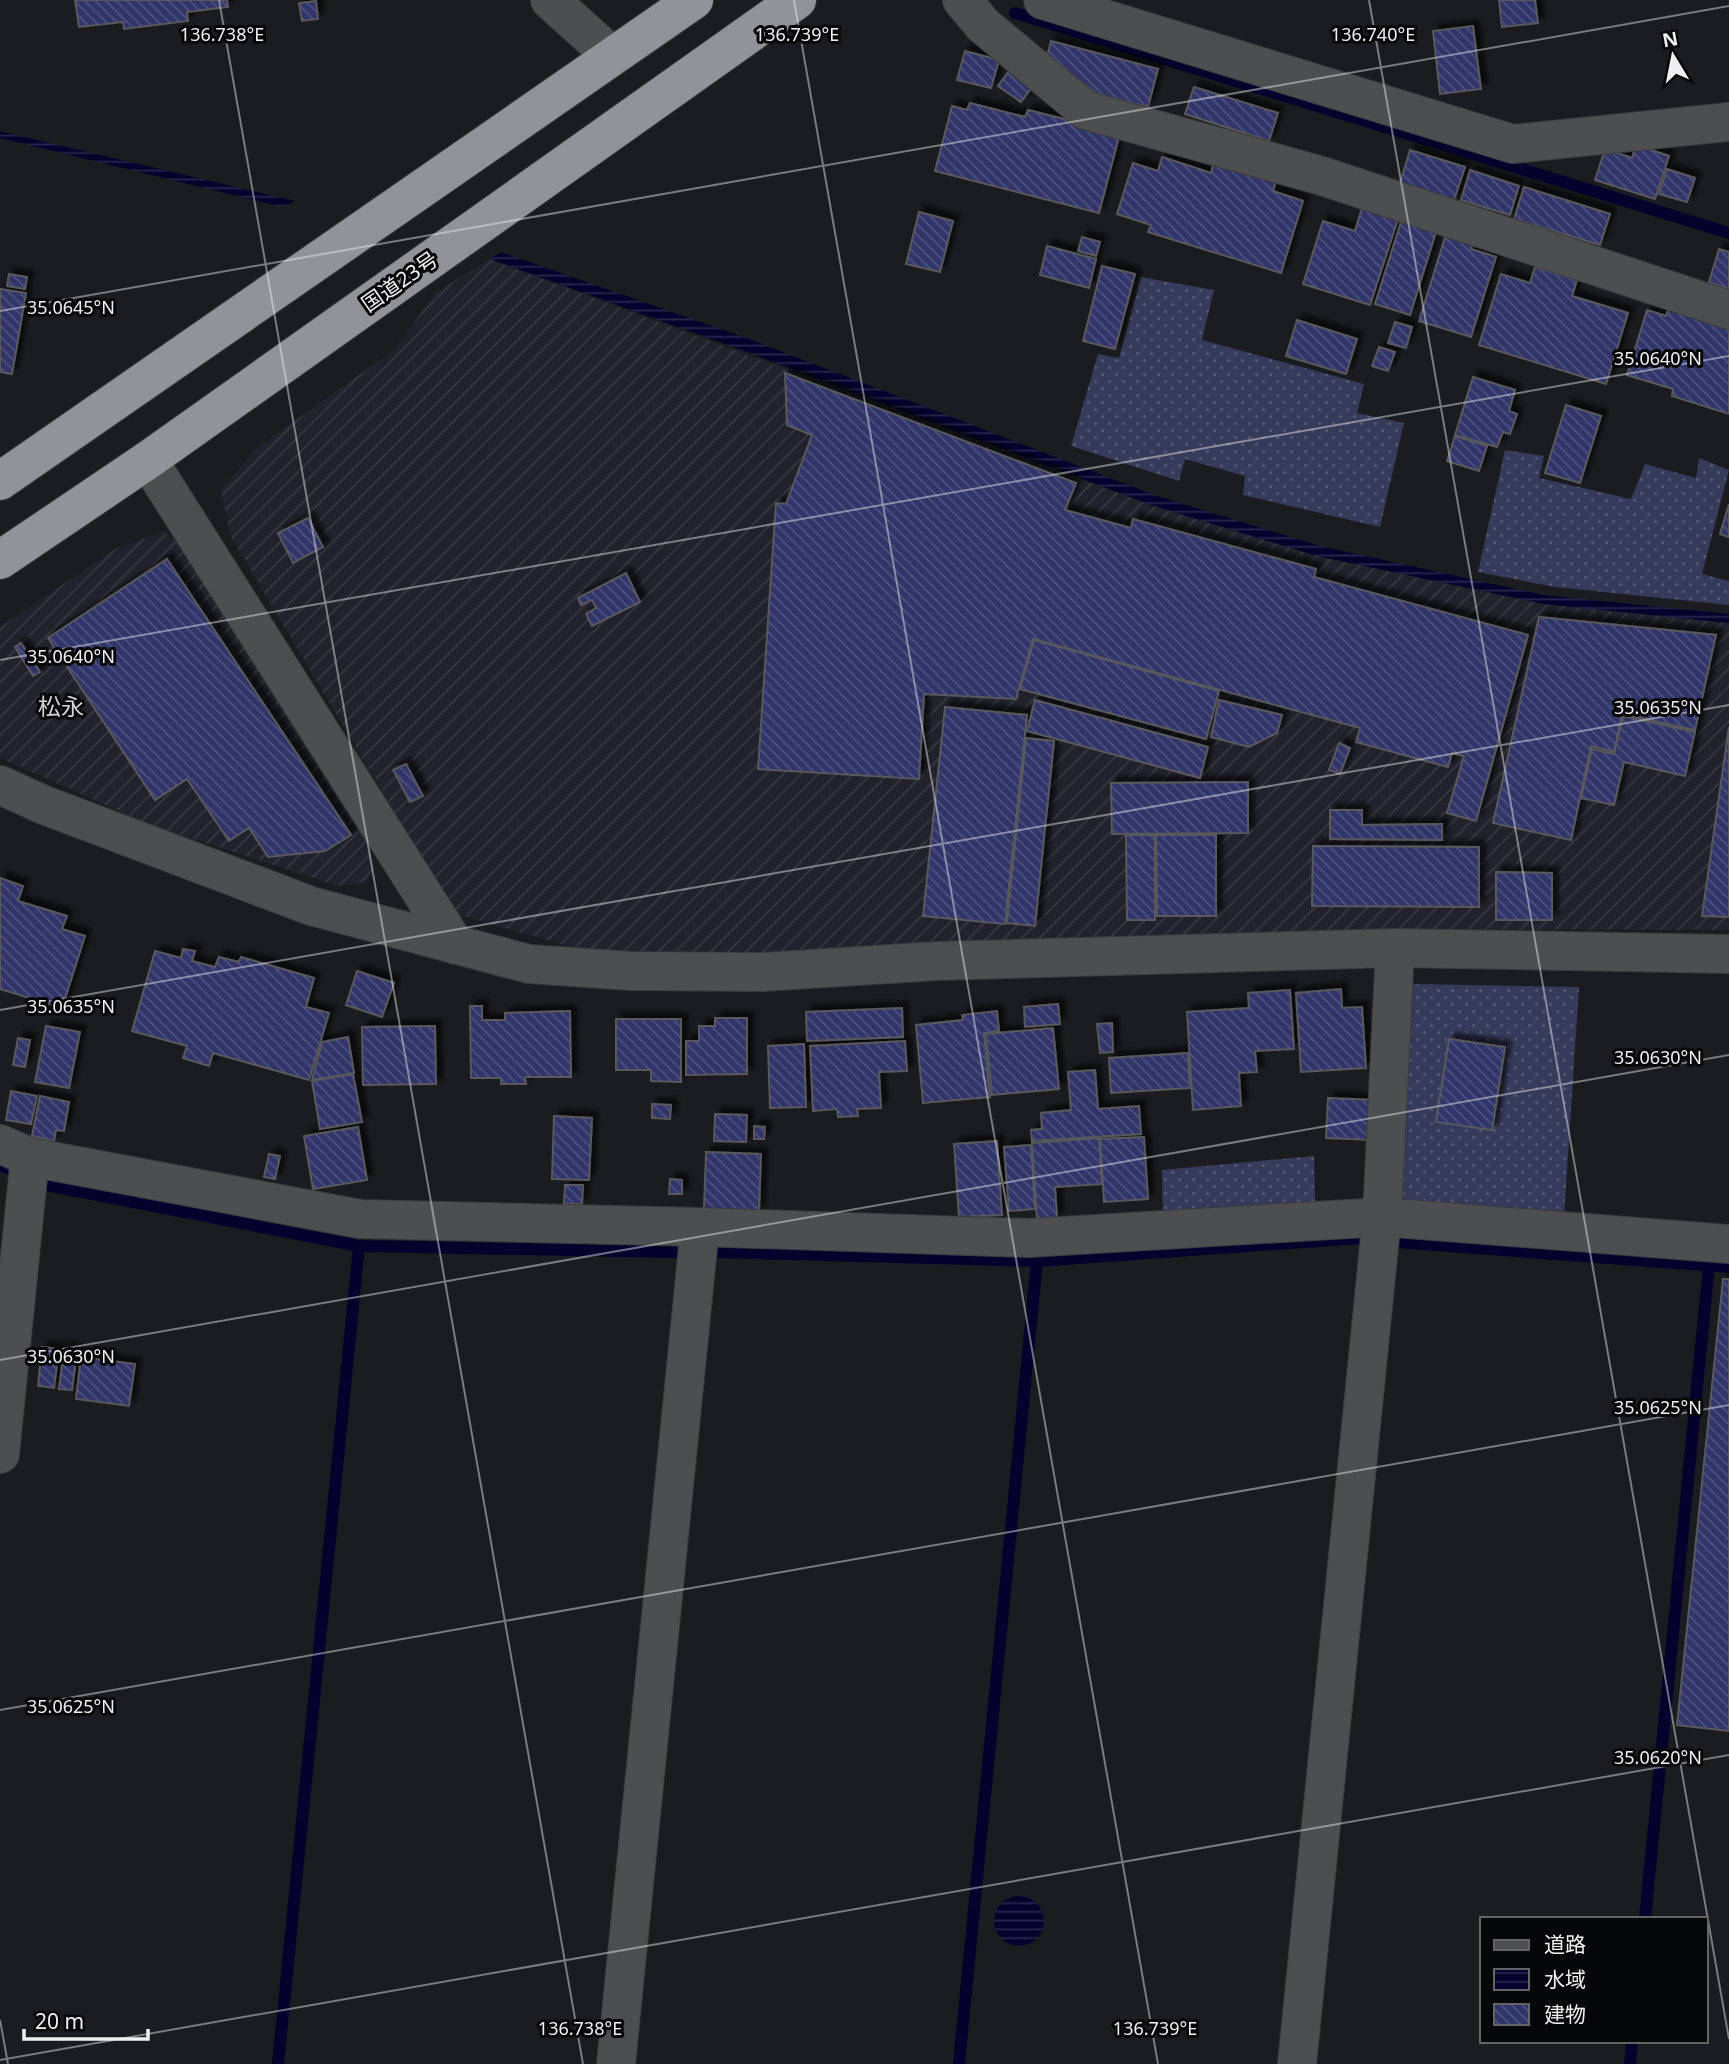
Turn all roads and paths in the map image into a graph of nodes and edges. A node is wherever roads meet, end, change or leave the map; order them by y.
1 (550, 0) edge
2 (694, 0) edge
3 (797, 0) edge
4 (962, 0) edge
5 (1043, 0) edge
6 (612, 57) junction
7 (1729, 122) edge
8 (1729, 310) edge
9 (148, 460) junction
10 (0, 481) edge
11 (0, 560) edge
12 (0, 785) edge
13 (455, 945) junction
14 (1395, 947) junction
15 (1729, 954) edge
16 (15, 1151) edge
17 (1382, 1217) junction
18 (700, 1227) junction
19 (1729, 1244) edge
20 (0, 1454) edge
21 (616, 2064) edge
22 (1297, 2064) edge

1 - 6 street
2 - 6 highway
3 - 9 highway, 国道23号
4 - 8 street
5 - 7 street
6 - 10 highway
9 - 11 highway, 国道23号
9 - 13 street
12 - 13 street
13 - 14 street
14 - 15 street
14 - 17 street
16 - 18 street
16 - 20 street
17 - 18 street
17 - 19 street
17 - 22 street
18 - 21 street

